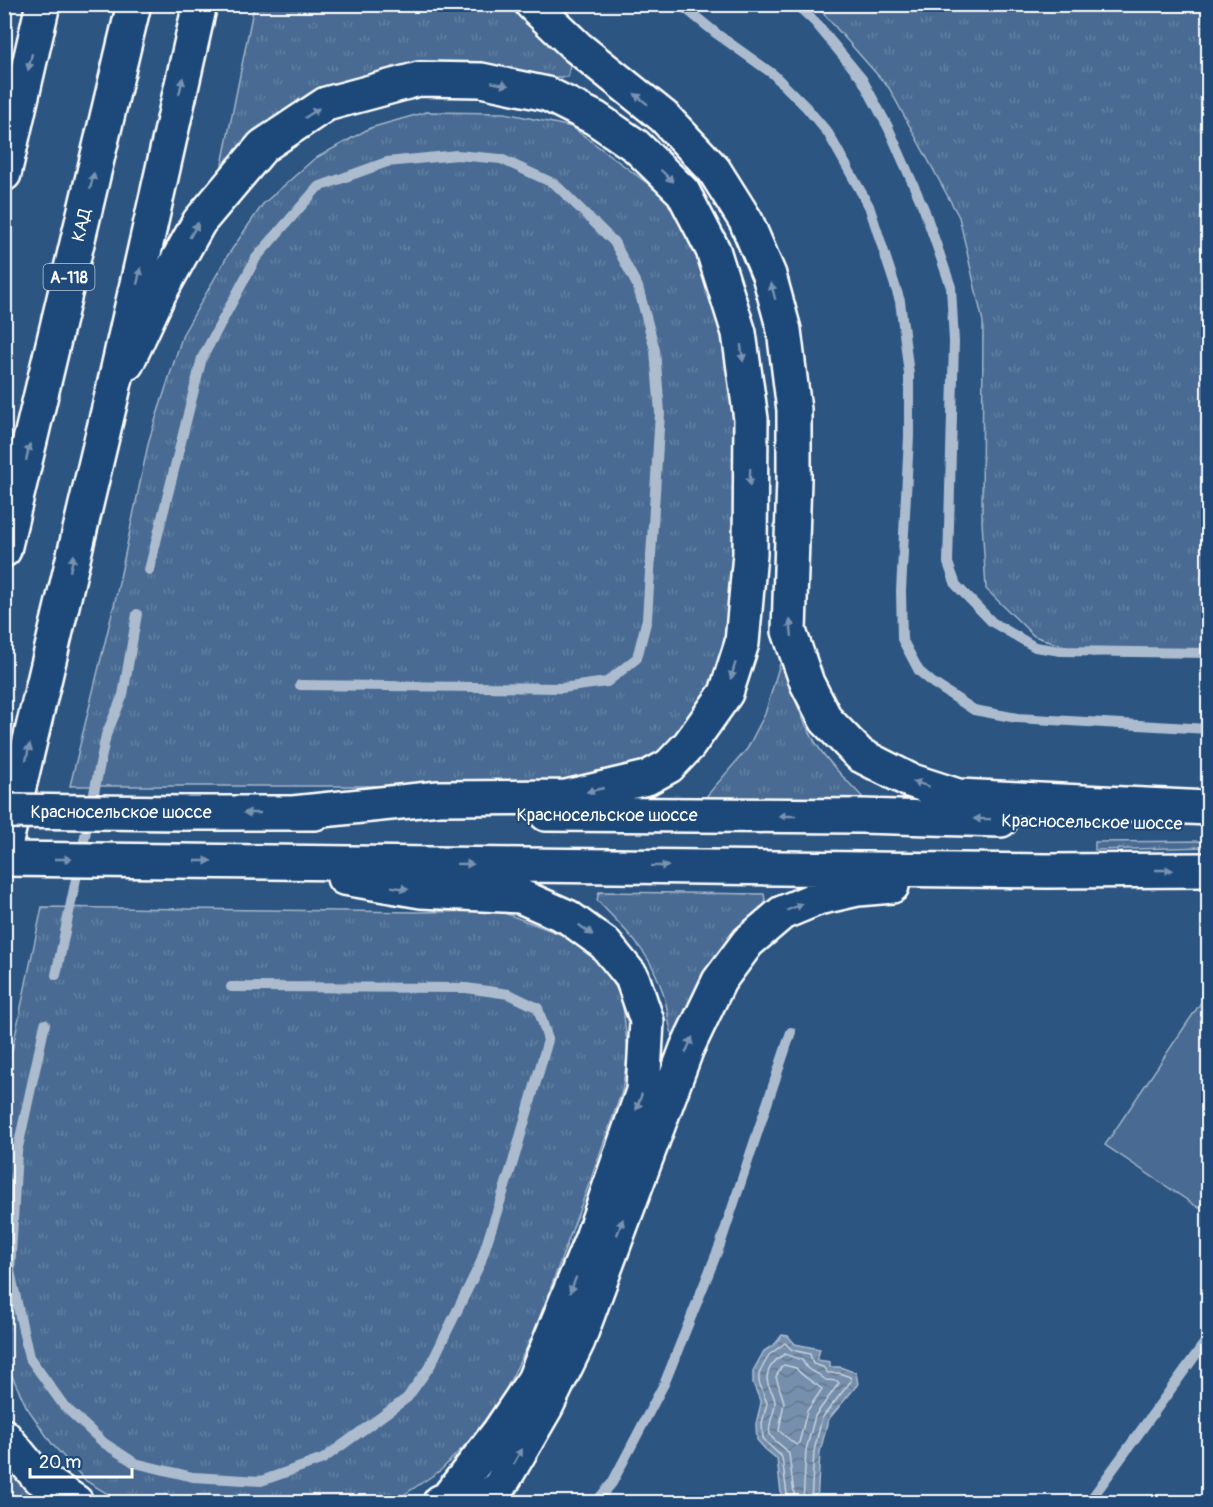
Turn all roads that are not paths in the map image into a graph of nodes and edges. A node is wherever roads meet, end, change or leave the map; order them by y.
1 (43, 4) edge
2 (134, 4) edge
3 (200, 4) edge
4 (532, 4) edge
5 (4, 174) edge
6 (112, 395) junction
7 (4, 550) edge
8 (1209, 808) edge
9 (4, 811) edge
10 (293, 813) junction
11 (1209, 825) edge
12 (4, 850) edge
13 (4, 859) edge
14 (238, 861) junction
15 (1209, 870) edge
16 (1055, 871) junction
17 (4, 1437) edge
18 (76, 1503) edge
19 (440, 1503) edge
20 (483, 1503) edge

1 -> 5 main road
7 -> 2 main road, КАД / А-118
6 -> 3 main road
8 -> 4 main road
6 -> 10 main road
12 -> 6 main road
10 -> 9 main road, Красносельское шоссе, bridge
11 -> 10 main road, Красносельское шоссе
13 -> 14 main road
14 -> 16 main road
14 -> 19 main road
16 -> 15 main road
20 -> 16 main road
17 - 18 main road

